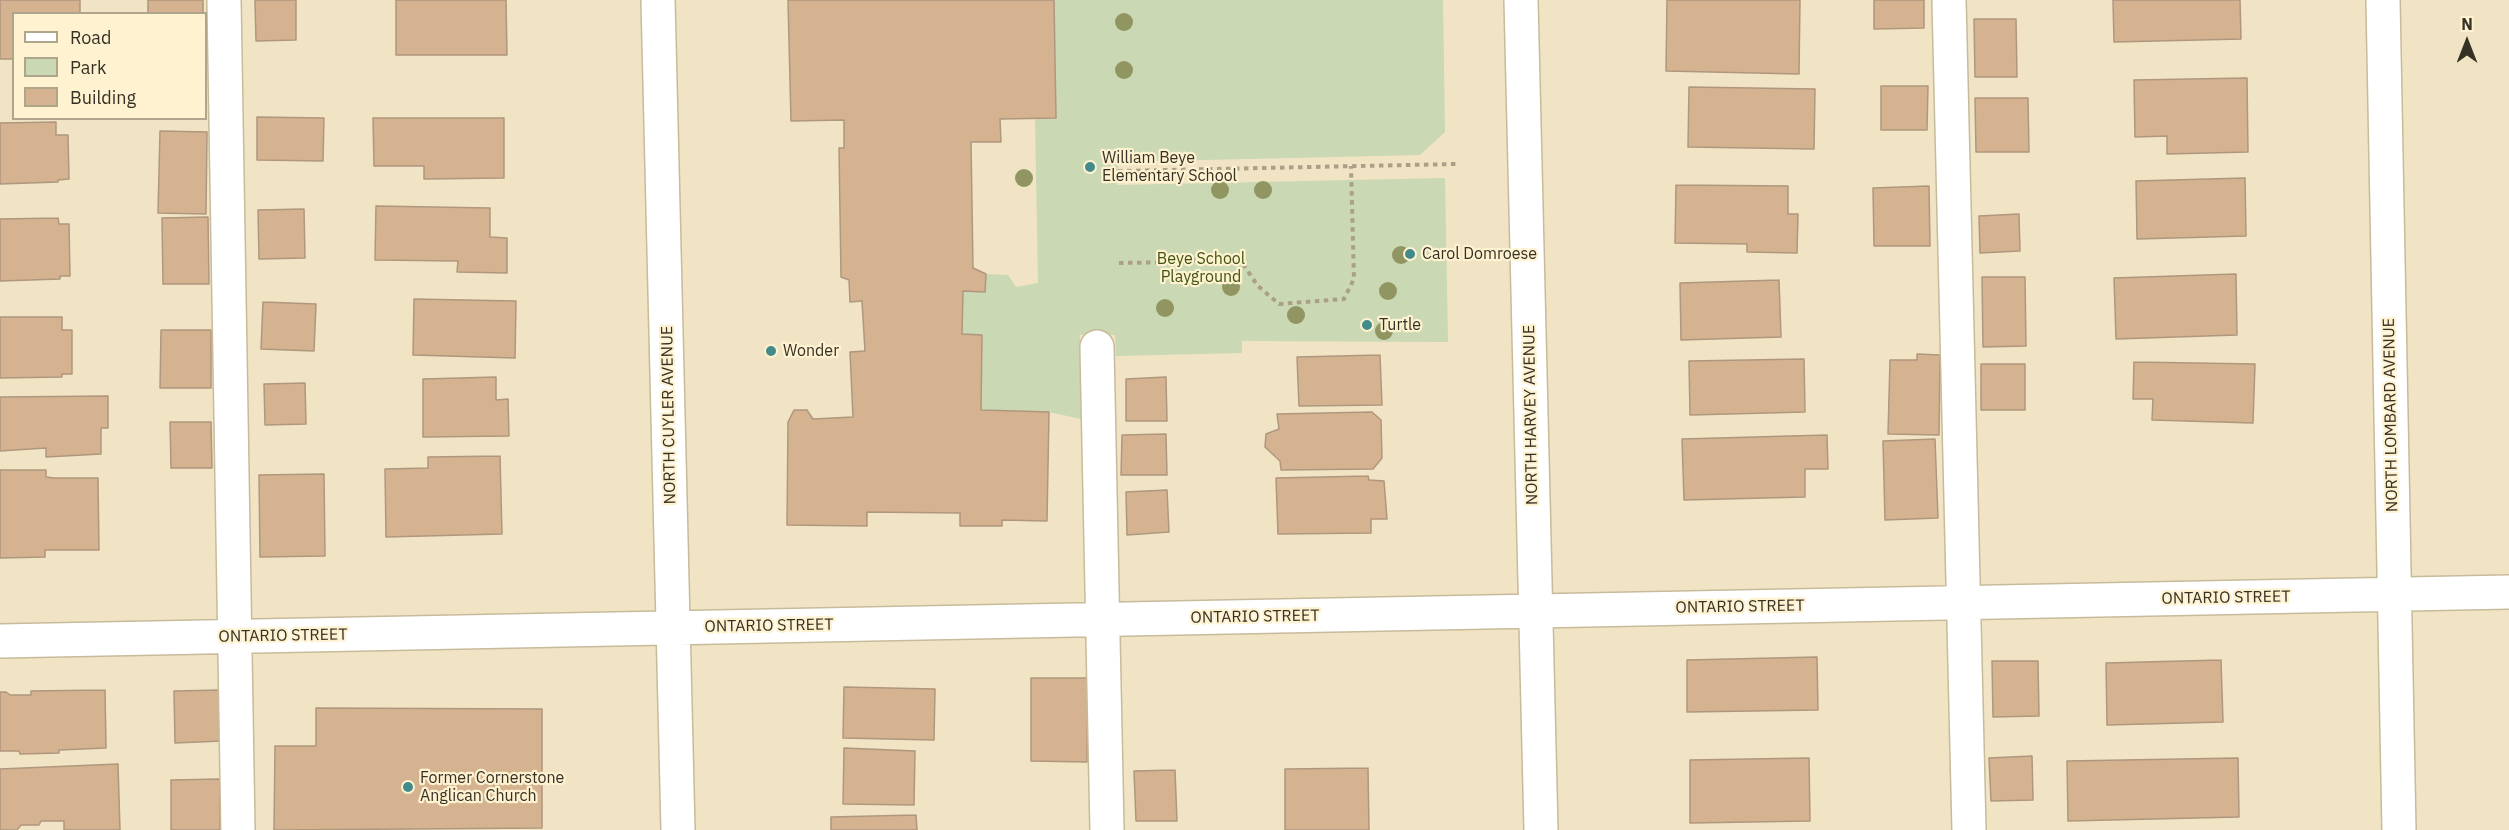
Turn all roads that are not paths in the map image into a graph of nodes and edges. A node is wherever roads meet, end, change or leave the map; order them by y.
1 (224, 0) edge
2 (658, 0) edge
3 (1521, 0) edge
4 (1949, 0) edge
5 (2383, 0) edge
6 (1098, 347) dead end
7 (2509, 592) edge
8 (2394, 594) junction
9 (1963, 603) junction
10 (1536, 611) junction
11 (1102, 620) junction
12 (673, 627) junction
13 (235, 637) junction
14 (0, 641) edge
15 (238, 830) edge
16 (678, 830) edge
17 (1107, 830) edge
18 (1541, 830) edge
19 (1969, 830) edge
20 (2399, 830) edge

1 - 13 street
2 - 12 street, NORTH CUYLER AVENUE
3 - 10 street, NORTH HARVEY AVENUE
4 - 9 street
5 - 8 street, NORTH LOMBARD AVENUE
6 - 11 street
7 - 8 street, ONTARIO STREET
8 - 9 street, ONTARIO STREET
8 - 20 street, NORTH LOMBARD AVENUE
9 - 10 street, ONTARIO STREET
9 - 19 street
10 - 11 street, ONTARIO STREET
10 - 18 street, NORTH HARVEY AVENUE
11 - 12 street, ONTARIO STREET
11 - 17 street
12 - 13 street, ONTARIO STREET
12 - 16 street, NORTH CUYLER AVENUE
13 - 14 street, ONTARIO STREET
13 - 15 street

